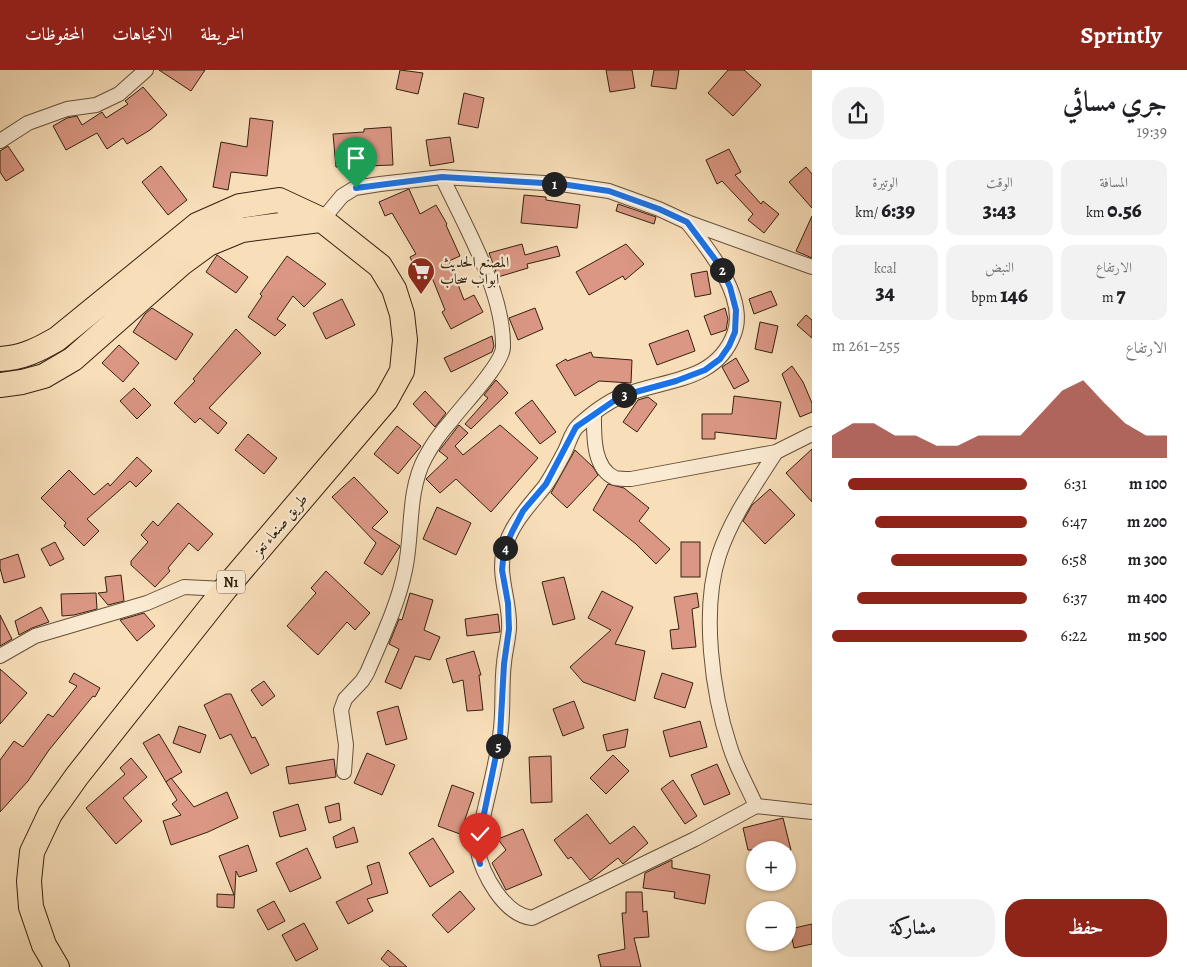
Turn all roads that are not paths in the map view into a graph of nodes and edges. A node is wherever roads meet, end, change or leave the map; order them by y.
1 (146, 70) edge
2 (0, 141) edge
3 (442, 177) junction
4 (322, 220) junction
5 (687, 222) junction
6 (812, 267) edge
7 (0, 359) edge
8 (0, 385) edge
9 (594, 413) junction
10 (812, 434) edge
11 (776, 452) junction
12 (225, 589) junction
13 (0, 656) edge
14 (344, 772) dead end
15 (756, 806) junction
16 (812, 812) edge
17 (57, 967) edge

1 - 2 street
3 - 4 street
3 - 5 street
3 - 14 street
4 - 7 highway, طريق صنعاء تعز / N1
4 - 8 highway
4 - 12 highway, طريق صنعاء تعز / N1
5 - 6 street
5 - 9 street
9 - 11 street
9 - 15 street
10 - 11 street
11 - 15 street
12 - 13 street
12 - 17 highway, طريق صنعاء تعز / N1
15 - 16 street

